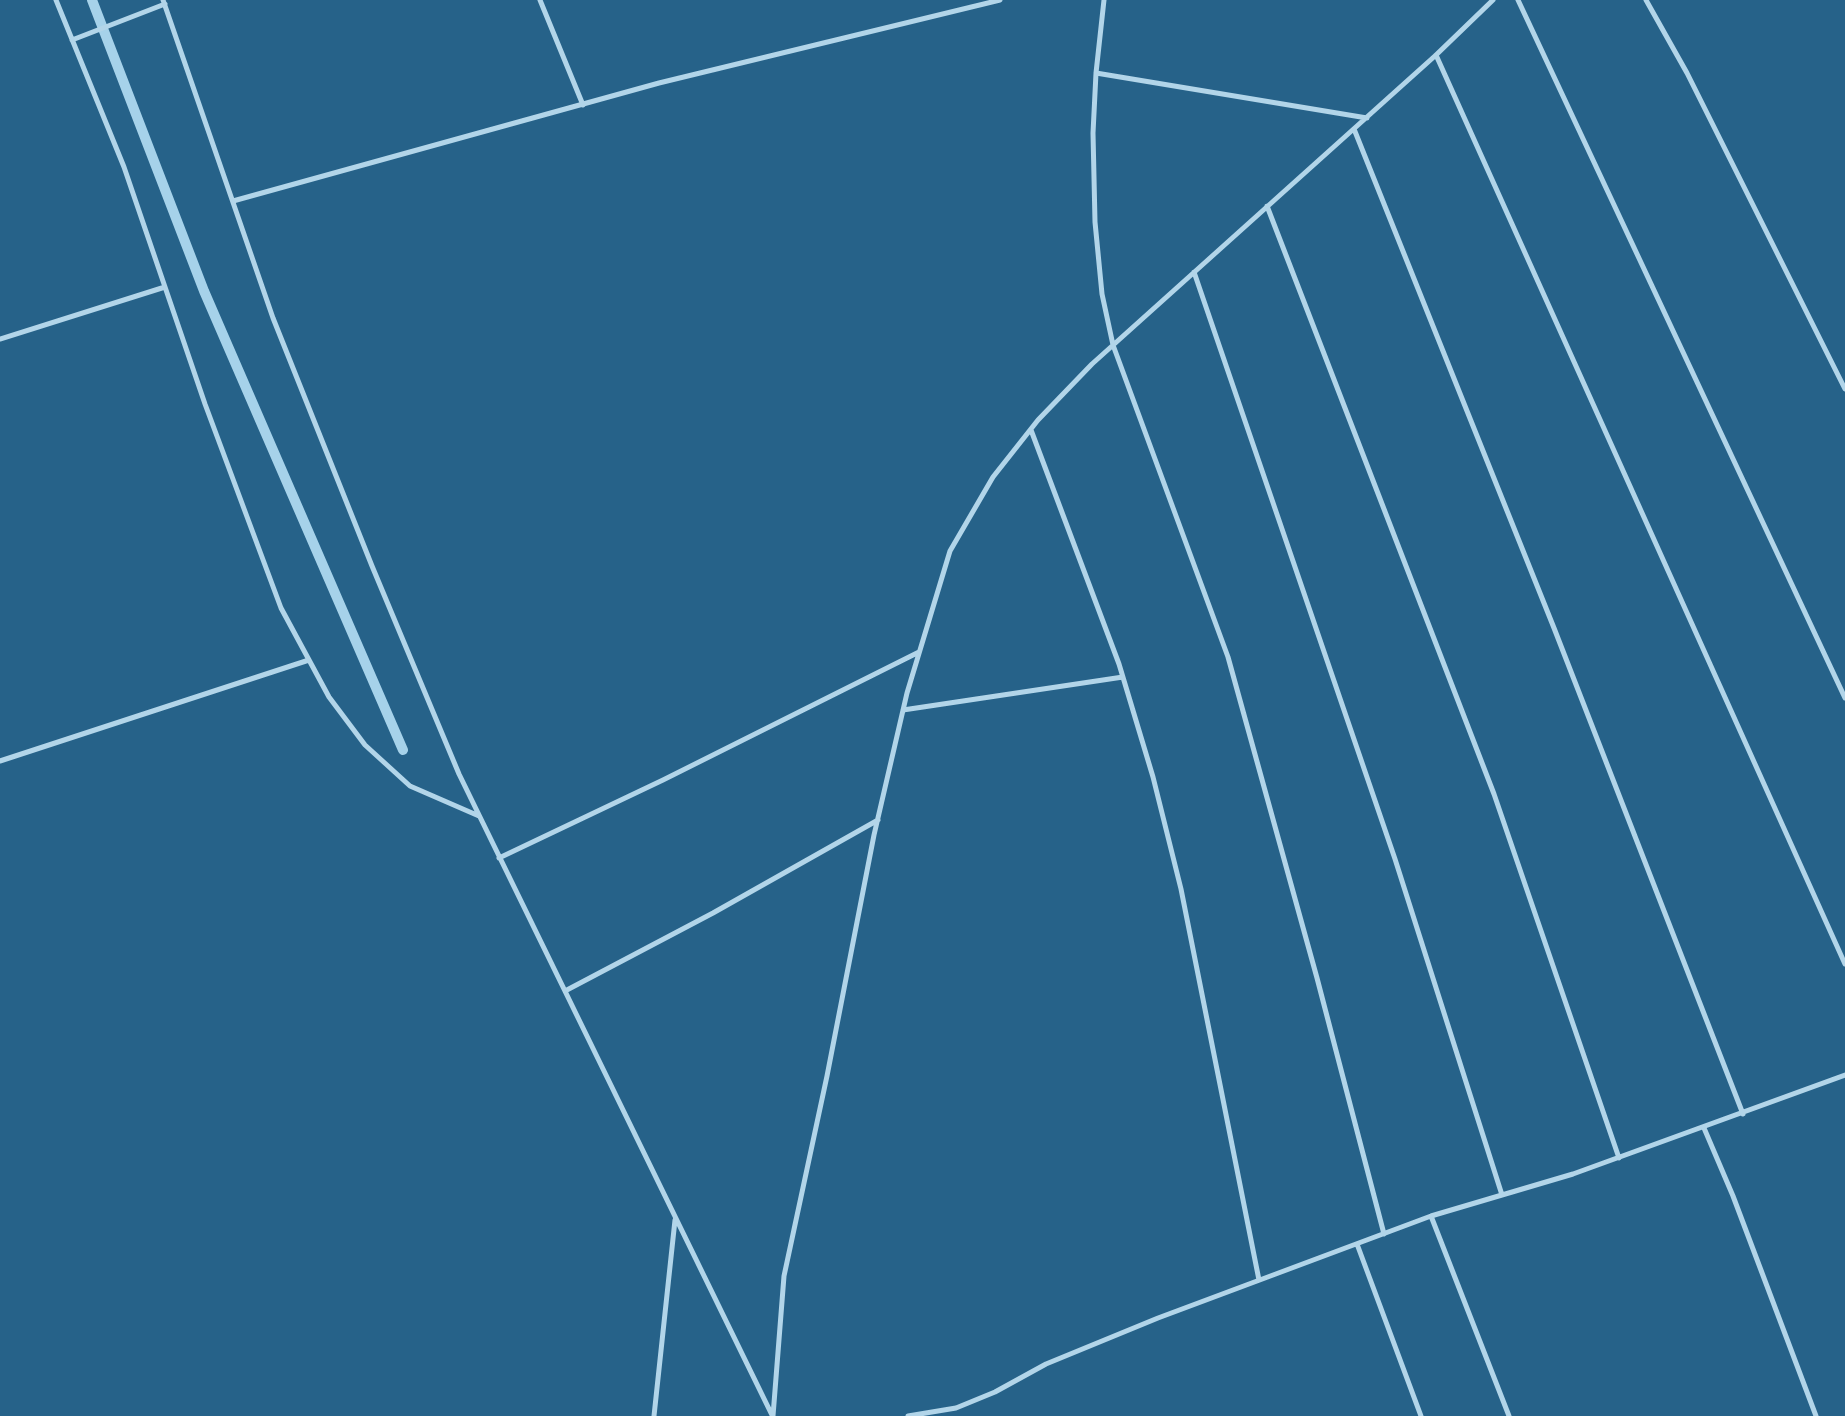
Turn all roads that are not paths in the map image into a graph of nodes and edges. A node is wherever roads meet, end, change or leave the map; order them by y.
1 (56, 0) edge
2 (540, 0) edge
3 (1000, 0) edge
4 (1104, 0) edge
5 (1493, 0) edge
6 (1518, 0) edge
7 (1646, 0) edge
8 (164, 2) edge
9 (72, 40) junction
10 (1436, 55) junction
11 (1096, 73) junction
12 (583, 106) junction
13 (1366, 118) junction
14 (1354, 130) junction
15 (233, 201) junction
16 (1267, 206) junction
17 (1194, 272) junction
18 (165, 287) junction
19 (0, 339) edge
20 (1113, 345) junction
21 (1845, 389) edge
22 (1030, 430) junction
23 (919, 652) junction
24 (309, 660) junction
25 (1123, 677) junction
26 (1845, 698) edge
27 (903, 710) junction
28 (0, 761) edge
29 (479, 816) junction
30 (878, 820) junction
31 (499, 858) junction
32 (1845, 964) edge
33 (565, 991) junction
34 (1845, 1076) edge
35 (1743, 1114) junction
36 (1704, 1128) junction
37 (1619, 1158) junction
38 (1502, 1196) junction
39 (1431, 1216) junction
40 (675, 1218) junction
41 (1384, 1234) junction
42 (1357, 1244) junction
43 (1259, 1280) junction
44 (654, 1416) edge
45 (773, 1416) edge
46 (908, 1416) edge
47 (1421, 1416) edge
48 (1509, 1416) edge
49 (1816, 1416) edge

1 - 9 street
2 - 12 street
3 - 12 street
4 - 11 street
5 - 10 street
6 - 26 street
7 - 21 street
8 - 9 street
8 - 15 street
9 - 18 street
10 - 13 street
10 - 32 street
11 - 13 street
11 - 20 street
12 - 15 street
13 - 14 street
14 - 16 street
14 - 35 street
15 - 29 street
16 - 17 street
16 - 37 street
17 - 20 street
17 - 38 street
18 - 19 street
18 - 24 street
20 - 22 street
20 - 41 street
22 - 23 street
22 - 25 street
23 - 27 street
23 - 31 street
24 - 28 street
24 - 29 street
25 - 27 street
25 - 43 street
27 - 30 street
29 - 31 street
30 - 33 street
30 - 45 street
31 - 33 street
33 - 40 street
34 - 35 street
35 - 36 street
36 - 37 street
36 - 49 street
37 - 38 street
38 - 39 street
39 - 41 street
39 - 48 street
40 - 44 street
40 - 45 street
41 - 42 street
42 - 43 street
42 - 47 street
43 - 46 street

